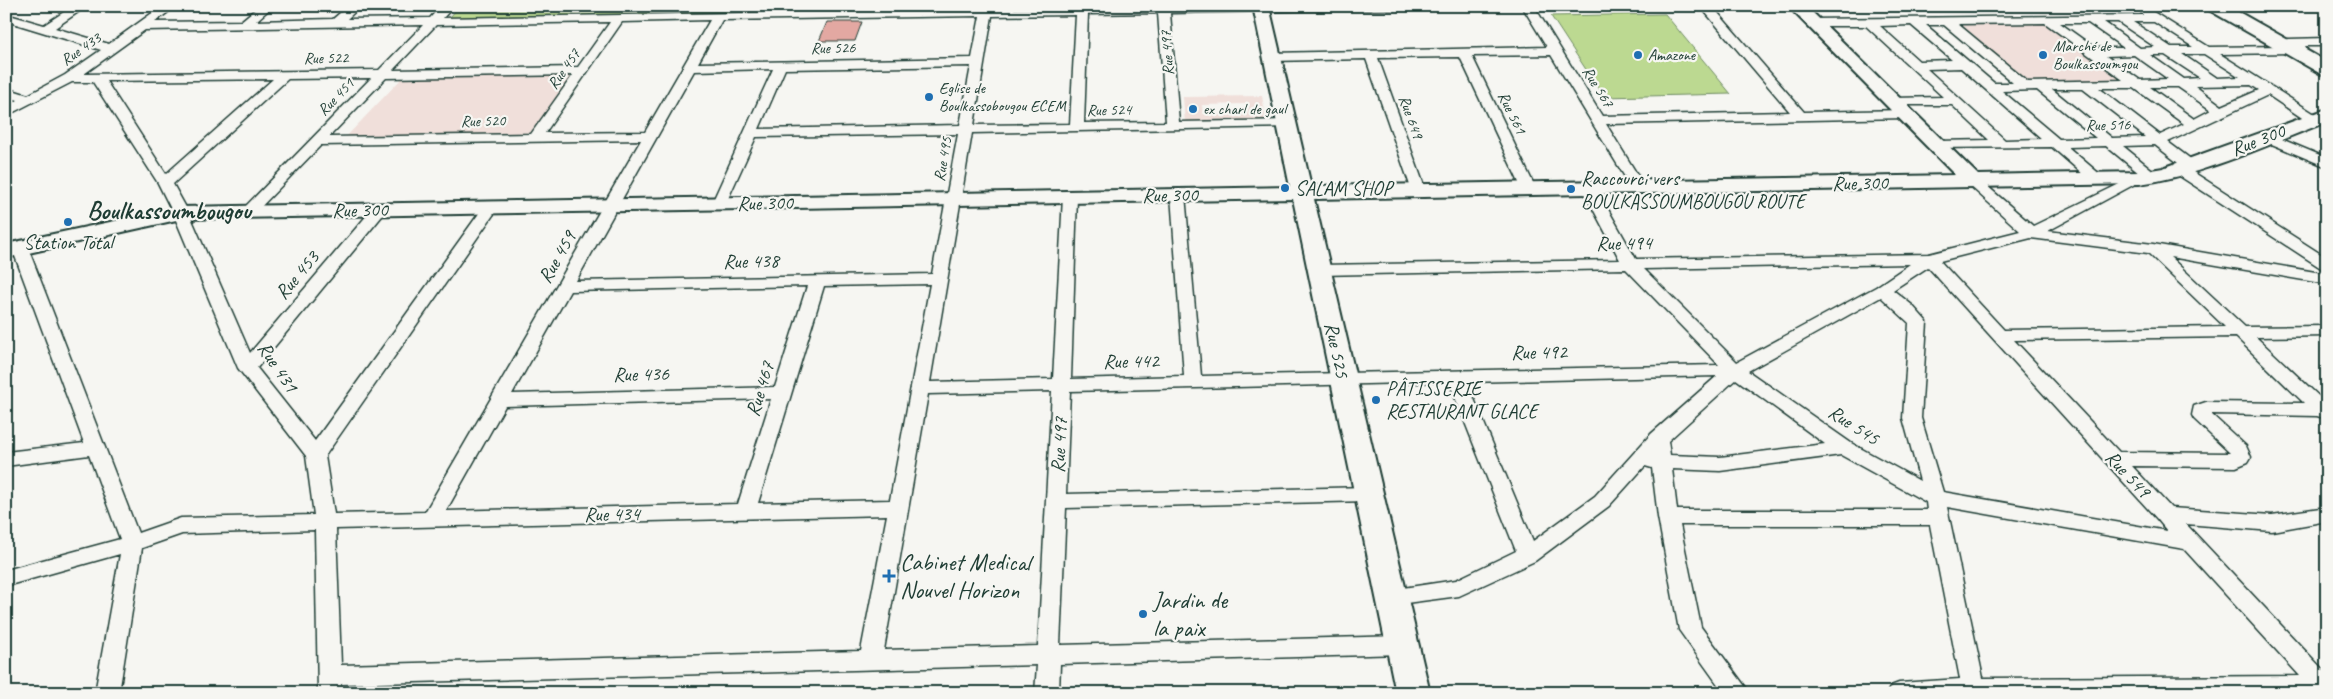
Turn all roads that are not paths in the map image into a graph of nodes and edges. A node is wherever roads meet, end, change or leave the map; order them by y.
1 (81, 6) edge
2 (170, 6) edge
3 (266, 6) edge
4 (355, 6) edge
5 (448, 6) edge
6 (1393, 6) edge
7 (1528, 6) edge
8 (1706, 6) edge
9 (1796, 6) edge
10 (2139, 6) edge
11 (2215, 6) edge
12 (2226, 6) edge
13 (1261, 7) edge
14 (1358, 7) edge
15 (987, 9) edge
16 (894, 10) edge
17 (1164, 10) junction
18 (808, 11) edge
19 (1082, 11) junction
20 (6, 17) edge
21 (718, 17) junction
22 (620, 18) junction
23 (2157, 18) junction
24 (2091, 19) junction
25 (2122, 19) junction
26 (2048, 20) junction
27 (433, 21) junction
28 (1947, 21) junction
29 (1870, 22) junction
30 (1915, 22) junction
31 (336, 23) junction
32 (1813, 23) junction
33 (244, 24) junction
34 (143, 26) junction
35 (46, 29) junction
36 (2327, 42) edge
37 (2291, 46) junction
38 (111, 49) junction
39 (2168, 50) junction
40 (2206, 50) junction
41 (1555, 51) junction
42 (2136, 51) junction
43 (2094, 52) junction
44 (1464, 53) junction
45 (1370, 55) junction
46 (1272, 57) junction
47 (978, 62) junction
48 (2327, 62) edge
49 (1964, 64) junction
50 (781, 65) junction
51 (1916, 65) junction
52 (690, 67) junction
53 (582, 70) junction
54 (2327, 70) edge
55 (383, 74) junction
56 (285, 75) junction
57 (70, 78) junction
58 (97, 78) junction
59 (2255, 81) junction
60 (2214, 82) junction
61 (2181, 83) junction
62 (2138, 84) junction
63 (2086, 85) junction
64 (2024, 86) junction
65 (2040, 86) junction
66 (1991, 87) junction
67 (2269, 90) junction
68 (6, 92) edge
69 (29, 100) junction
70 (1955, 101) junction
71 (1899, 108) junction
72 (2221, 111) junction
73 (6, 112) edge
74 (1800, 116) junction
75 (2320, 117) edge
76 (1597, 120) junction
77 (1287, 124) junction
78 (2192, 124) junction
79 (1173, 126) junction
80 (1077, 128) junction
81 (966, 130) junction
82 (751, 133) junction
83 (650, 136) junction
84 (2267, 137) junction
85 (535, 138) junction
86 (317, 141) junction
87 (2109, 142) junction
88 (2159, 142) junction
89 (2056, 143) junction
90 (2002, 144) junction
91 (1937, 145) junction
92 (2327, 163) edge
93 (2186, 168) junction
94 (2144, 177) junction
95 (2097, 179) junction
96 (1973, 181) junction
97 (165, 183) junction
98 (1638, 187) junction
99 (1589, 188) junction
100 (1530, 189) junction
101 (1419, 191) junction
102 (1302, 193) junction
103 (1178, 195) junction
104 (1070, 197) junction
105 (954, 199) junction
106 (719, 204) junction
107 (611, 206) junction
108 (490, 208) junction
109 (379, 210) junction
110 (248, 212) junction
111 (181, 213) junction
112 (2030, 233) junction
113 (2153, 249) junction
114 (13, 250) edge
115 (1928, 258) junction
116 (1630, 264) junction
117 (2327, 265) edge
118 (1319, 270) junction
119 (939, 279) junction
120 (2327, 279) edge
121 (817, 281) junction
122 (564, 286) junction
123 (1882, 290) junction
124 (2327, 331) edge
125 (2240, 332) junction
126 (2000, 335) junction
127 (247, 368) junction
128 (1735, 370) junction
129 (1456, 376) junction
130 (1343, 379) junction
131 (1193, 382) junction
132 (1062, 385) junction
133 (920, 388) junction
134 (783, 392) junction
135 (500, 400) junction
136 (2325, 412) edge
137 (1658, 439) junction
138 (96, 448) junction
139 (1844, 448) junction
140 (316, 455) junction
141 (6, 459) edge
142 (2114, 459) junction
143 (1640, 461) junction
144 (1661, 462) junction
145 (1369, 494) junction
146 (1056, 501) junction
147 (898, 507) junction
148 (1936, 508) junction
149 (746, 511) junction
150 (2327, 514) edge
151 (2165, 515) junction
152 (1668, 517) junction
153 (432, 518) junction
154 (325, 521) junction
155 (132, 542) junction
156 (2189, 542) junction
157 (1528, 555) junction
158 (6, 578) edge
159 (1391, 597) junction
160 (1402, 645) junction
161 (1049, 655) junction
162 (871, 660) junction
163 (331, 684) edge
164 (2326, 687) edge
165 (1974, 690) edge
166 (2093, 690) edge
167 (107, 693) edge
168 (1047, 693) edge
169 (1413, 693) edge
170 (1738, 693) edge
171 (1900, 693) edge

1 - 35 street
2 - 34 street, Rue 433
3 - 33 street
4 - 31 street
5 - 27 street, Rue 451
6 - 14 street
7 - 41 street, Rue 567
8 - 74 street
9 - 32 street
10 - 23 street
11 - 37 street
12 - 37 street
13 - 14 street
13 - 17 street
13 - 46 street, Rue 525
15 - 16 street
15 - 19 street
15 - 47 street, Rue 495
16 - 18 street
17 - 19 street
17 - 79 street, Rue 497
18 - 21 street
19 - 80 street
20 - 35 street
21 - 22 street
21 - 52 street, Rue 459
22 - 27 street
22 - 53 street, Rue 457
23 - 25 street
23 - 40 street
24 - 25 street
24 - 26 street
24 - 42 street
25 - 39 street
26 - 28 street
26 - 43 street
27 - 31 street
27 - 55 street, Rue 451
28 - 30 street
28 - 64 street
29 - 30 street
29 - 32 street
29 - 51 street
30 - 49 street
31 - 33 street
32 - 71 street
33 - 34 street
34 - 38 street, Rue 433
35 - 38 street
36 - 37 street
37 - 40 street
37 - 48 street
37 - 54 street
38 - 57 street, Rue 433
39 - 40 street
39 - 42 street
39 - 60 street
40 - 59 street
41 - 44 street
41 - 76 street, Rue 567
42 - 43 street
42 - 61 street
43 - 62 street
44 - 45 street
44 - 100 street, Rue 561
45 - 46 street
45 - 101 street, Rue 649
46 - 77 street, Rue 525
47 - 50 street, Rue 526
47 - 81 street, Rue 495
49 - 51 street
49 - 66 street
50 - 52 street, Rue 526
50 - 82 street
51 - 70 street
52 - 83 street, Rue 459
53 - 55 street, Rue 522
53 - 85 street, Rue 457
55 - 56 street, Rue 522
55 - 86 street, Rue 451
56 - 58 street, Rue 522
56 - 97 street
57 - 58 street, Rue 522
57 - 69 street, Rue 433
58 - 97 street, Rue 431
59 - 60 street
59 - 67 street
60 - 61 street
61 - 62 street
61 - 72 street
62 - 63 street
62 - 78 street
63 - 65 street
63 - 88 street
64 - 65 street
64 - 66 street
65 - 87 street
66 - 89 street
67 - 72 street, Rue 516
67 - 75 street
68 - 69 street
69 - 73 street, Rue 433
70 - 71 street
70 - 90 street
71 - 74 street
71 - 91 street
72 - 78 street, Rue 516
74 - 76 street
75 - 84 street, Rue 300
76 - 98 street, Rue 567
77 - 79 street, Rue 524
77 - 102 street, Rue 525
78 - 88 street, Rue 516
79 - 80 street, Rue 524
80 - 81 street, Rue 524
81 - 82 street, Rue 524
81 - 105 street, Rue 495
82 - 106 street
83 - 85 street, Rue 520
83 - 107 street, Rue 459
84 - 92 street
84 - 93 street, Rue 300
85 - 86 street, Rue 520
86 - 110 street, Rue 451
87 - 88 street, Rue 516
87 - 89 street, Rue 516
87 - 94 street
88 - 93 street
89 - 90 street, Rue 516
89 - 95 street
90 - 91 street, Rue 516
91 - 96 street
93 - 94 street, Rue 300
93 - 117 street
94 - 95 street, Rue 300
94 - 112 street
95 - 96 street, Rue 300
96 - 98 street, Rue 300
96 - 112 street
97 - 111 street, Rue 431
98 - 99 street, Rue 300
99 - 100 street, Rue 300
99 - 116 street, Rue 545
100 - 101 street, Rue 300
101 - 102 street, Rue 300
102 - 103 street, Rue 300
102 - 118 street, Rue 525
103 - 104 street, Rue 300
103 - 131 street
104 - 105 street, Rue 300
104 - 132 street, Rue 497
105 - 106 street, Rue 300
105 - 119 street, Rue 495
106 - 107 street, Rue 300
107 - 108 street, Rue 300
107 - 122 street, Rue 459
108 - 109 street, Rue 300
108 - 140 street
109 - 110 street, Rue 300
109 - 127 street, Rue 453
110 - 111 street, Rue 300
111 - 114 street, Rue 300
111 - 127 street, Rue 431
112 - 113 street
112 - 115 street
113 - 120 street
113 - 125 street
114 - 138 street
115 - 116 street, Rue 494
115 - 123 street
115 - 126 street, Rue 549
116 - 118 street, Rue 494
116 - 128 street, Rue 545
118 - 130 street, Rue 525
119 - 121 street, Rue 438
119 - 133 street, Rue 495
121 - 122 street, Rue 438
121 - 134 street, Rue 467
122 - 135 street, Rue 459
123 - 128 street
123 - 148 street
124 - 125 street
125 - 126 street
125 - 136 street
126 - 142 street, Rue 549
127 - 140 street, Rue 431
128 - 129 street, Rue 492
128 - 137 street
128 - 139 street, Rue 545
129 - 130 street, Rue 492
129 - 157 street
130 - 131 street, Rue 442
130 - 145 street, Rue 525
131 - 132 street, Rue 442
132 - 133 street, Rue 442
132 - 146 street, Rue 497
133 - 147 street, Rue 495
134 - 135 street, Rue 436
134 - 149 street, Rue 467
135 - 153 street, Rue 459
136 - 142 street
137 - 143 street
137 - 144 street
138 - 141 street
138 - 155 street
139 - 144 street
139 - 148 street, Rue 545
140 - 154 street
142 - 151 street, Rue 549
143 - 144 street
143 - 157 street
144 - 152 street
145 - 146 street
145 - 159 street, Rue 525
146 - 161 street, Rue 497
147 - 149 street, Rue 434
147 - 162 street, Rue 495
148 - 152 street
148 - 156 street, Rue 545
148 - 165 street
149 - 153 street, Rue 434
150 - 151 street
151 - 156 street, Rue 549
152 - 170 street
153 - 154 street, Rue 434
154 - 155 street, Rue 434
154 - 163 street
155 - 158 street, Rue 434
155 - 167 street
156 - 164 street, Rue 549
157 - 159 street
159 - 160 street, Rue 525
160 - 161 street
160 - 169 street, Rue 525
161 - 162 street
161 - 168 street, Rue 497
162 - 163 street
164 - 166 street
165 - 166 street
165 - 171 street

